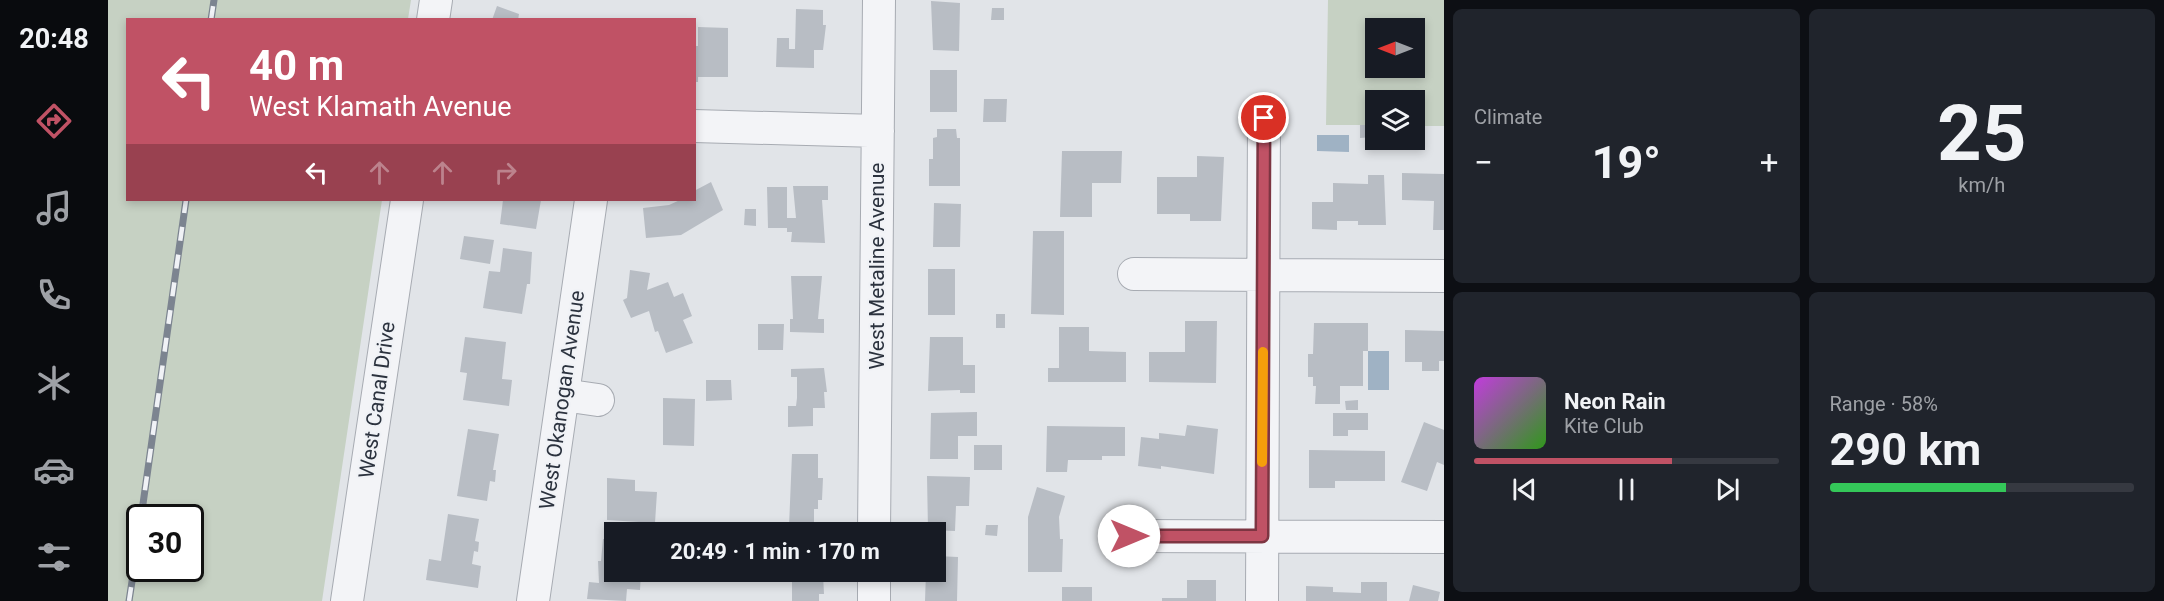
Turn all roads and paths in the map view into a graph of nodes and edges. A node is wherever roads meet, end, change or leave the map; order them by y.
1 (436, 0) edge
2 (879, 0) edge
3 (433, 18) edge
4 (1264, 118) dead end
5 (696, 126) edge
6 (878, 131) junction
7 (407, 201) edge
8 (591, 201) edge
9 (1134, 274) dead end
10 (1263, 274) junction
11 (1444, 276) edge
12 (563, 395) junction
13 (598, 400) dead end
14 (874, 522) edge
15 (1129, 536) dead end
16 (1262, 536) junction
17 (1444, 537) edge
18 (874, 582) edge
19 (347, 601) edge
20 (533, 601) edge
21 (874, 601) edge
22 (1262, 601) edge

1 - 3 street
2 - 6 street, West Metaline Avenue
4 - 10 street
5 - 6 street
6 - 14 street, West Metaline Avenue
7 - 19 street, West Canal Drive
8 - 12 street, West Okanogan Avenue
9 - 10 street
10 - 11 street
10 - 16 street
12 - 13 street
12 - 20 street, West Okanogan Avenue
15 - 16 street
16 - 17 street
16 - 22 street
18 - 21 street

